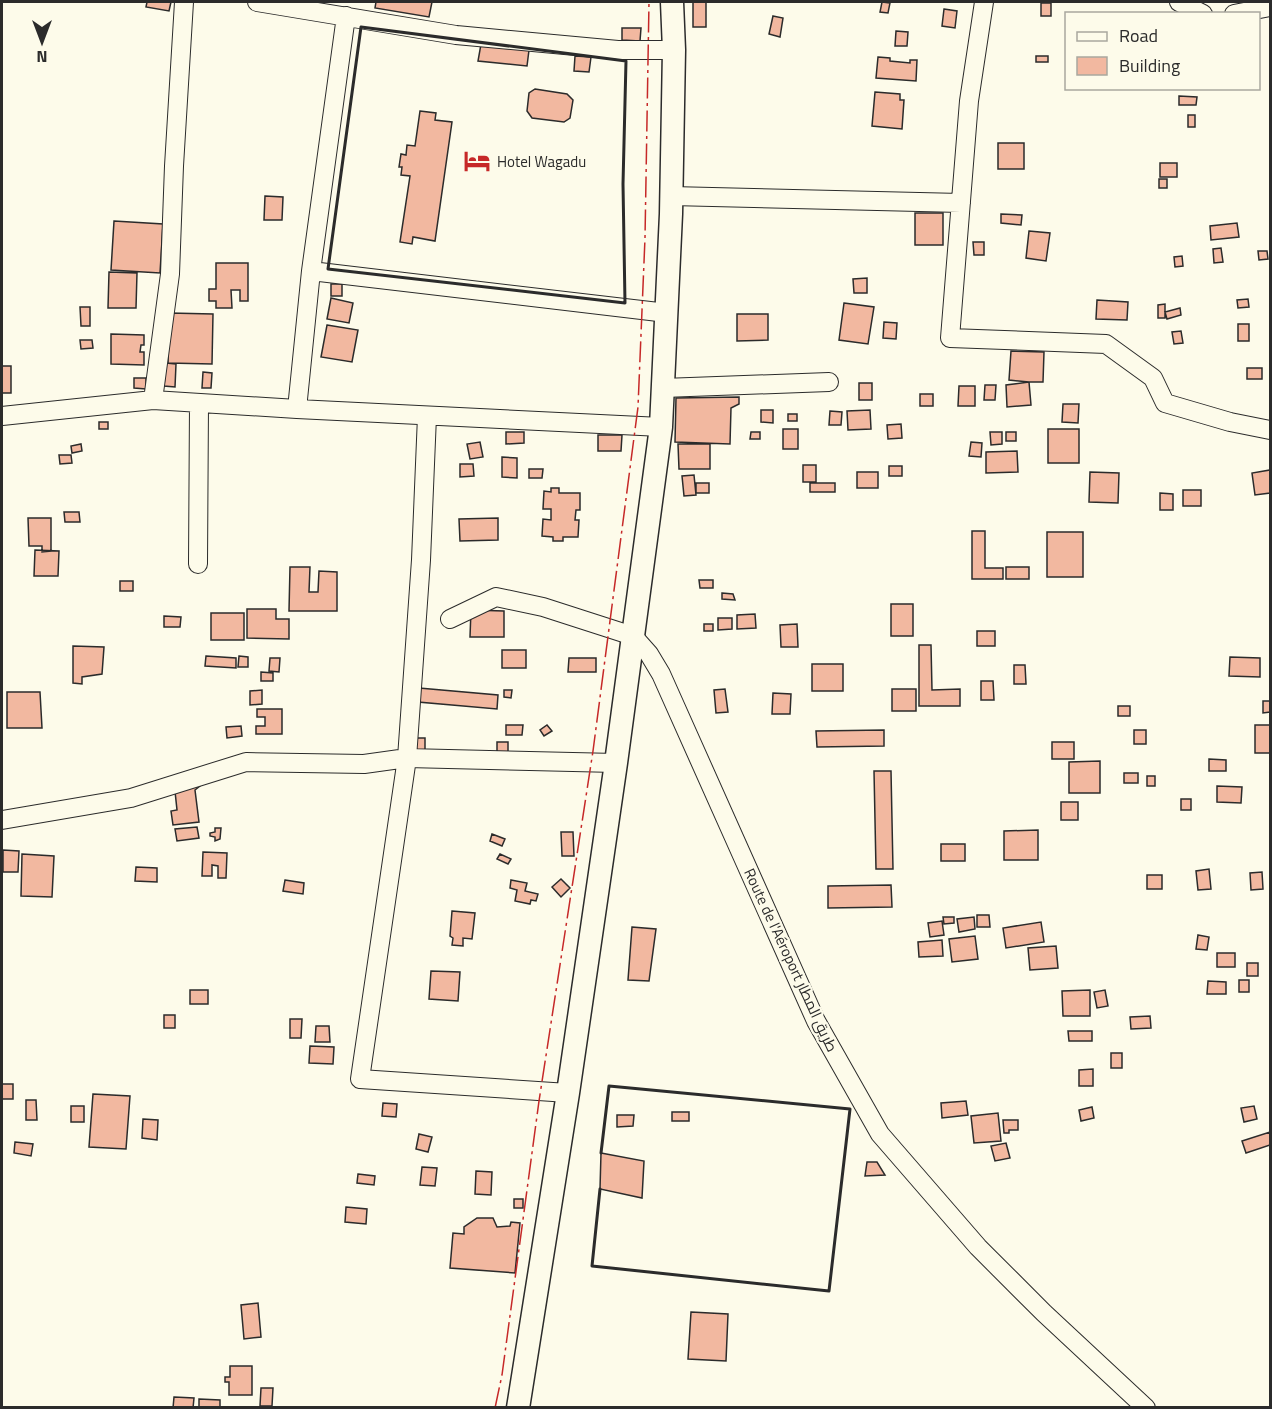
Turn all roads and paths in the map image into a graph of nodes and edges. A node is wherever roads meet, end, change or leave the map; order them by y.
1 (184, 2) edge
2 (257, 2) edge
3 (672, 2) edge
4 (984, 2) edge
5 (1179, 2) edge
6 (1270, 7) edge
7 (1199, 12) edge
8 (1244, 12) edge
9 (346, 16) junction
10 (674, 51) junction
11 (671, 196) junction
12 (961, 203) junction
13 (310, 272) junction
14 (667, 313) junction
15 (829, 382) dead end
16 (663, 388) junction
17 (153, 400) junction
18 (199, 404) junction
19 (297, 409) junction
20 (2, 416) edge
21 (427, 416) junction
22 (661, 427) junction
23 (1270, 430) edge
24 (198, 564) dead end
25 (450, 619) dead end
26 (633, 636) junction
27 (407, 758) junction
28 (616, 763) junction
29 (2, 820) edge
30 (568, 1093) junction
31 (518, 1407) edge
32 (1146, 1407) edge

1 - 17 street
2 - 9 street
3 - 10 main road
4 - 12 street
5 - 7 street
6 - 8 street
9 - 10 street
9 - 13 street
10 - 11 main road
11 - 12 street
11 - 14 main road
12 - 23 street
13 - 14 street
13 - 19 street
14 - 16 main road
15 - 16 street
16 - 22 main road
17 - 18 street
17 - 20 street
18 - 19 street
18 - 24 street
19 - 21 street
21 - 22 street
21 - 27 street
22 - 26 main road
25 - 26 street
26 - 28 main road
26 - 32 street, Route de l'Aéroport طريق المطار
27 - 28 street
27 - 29 street
27 - 30 street
28 - 30 main road
30 - 31 main road

